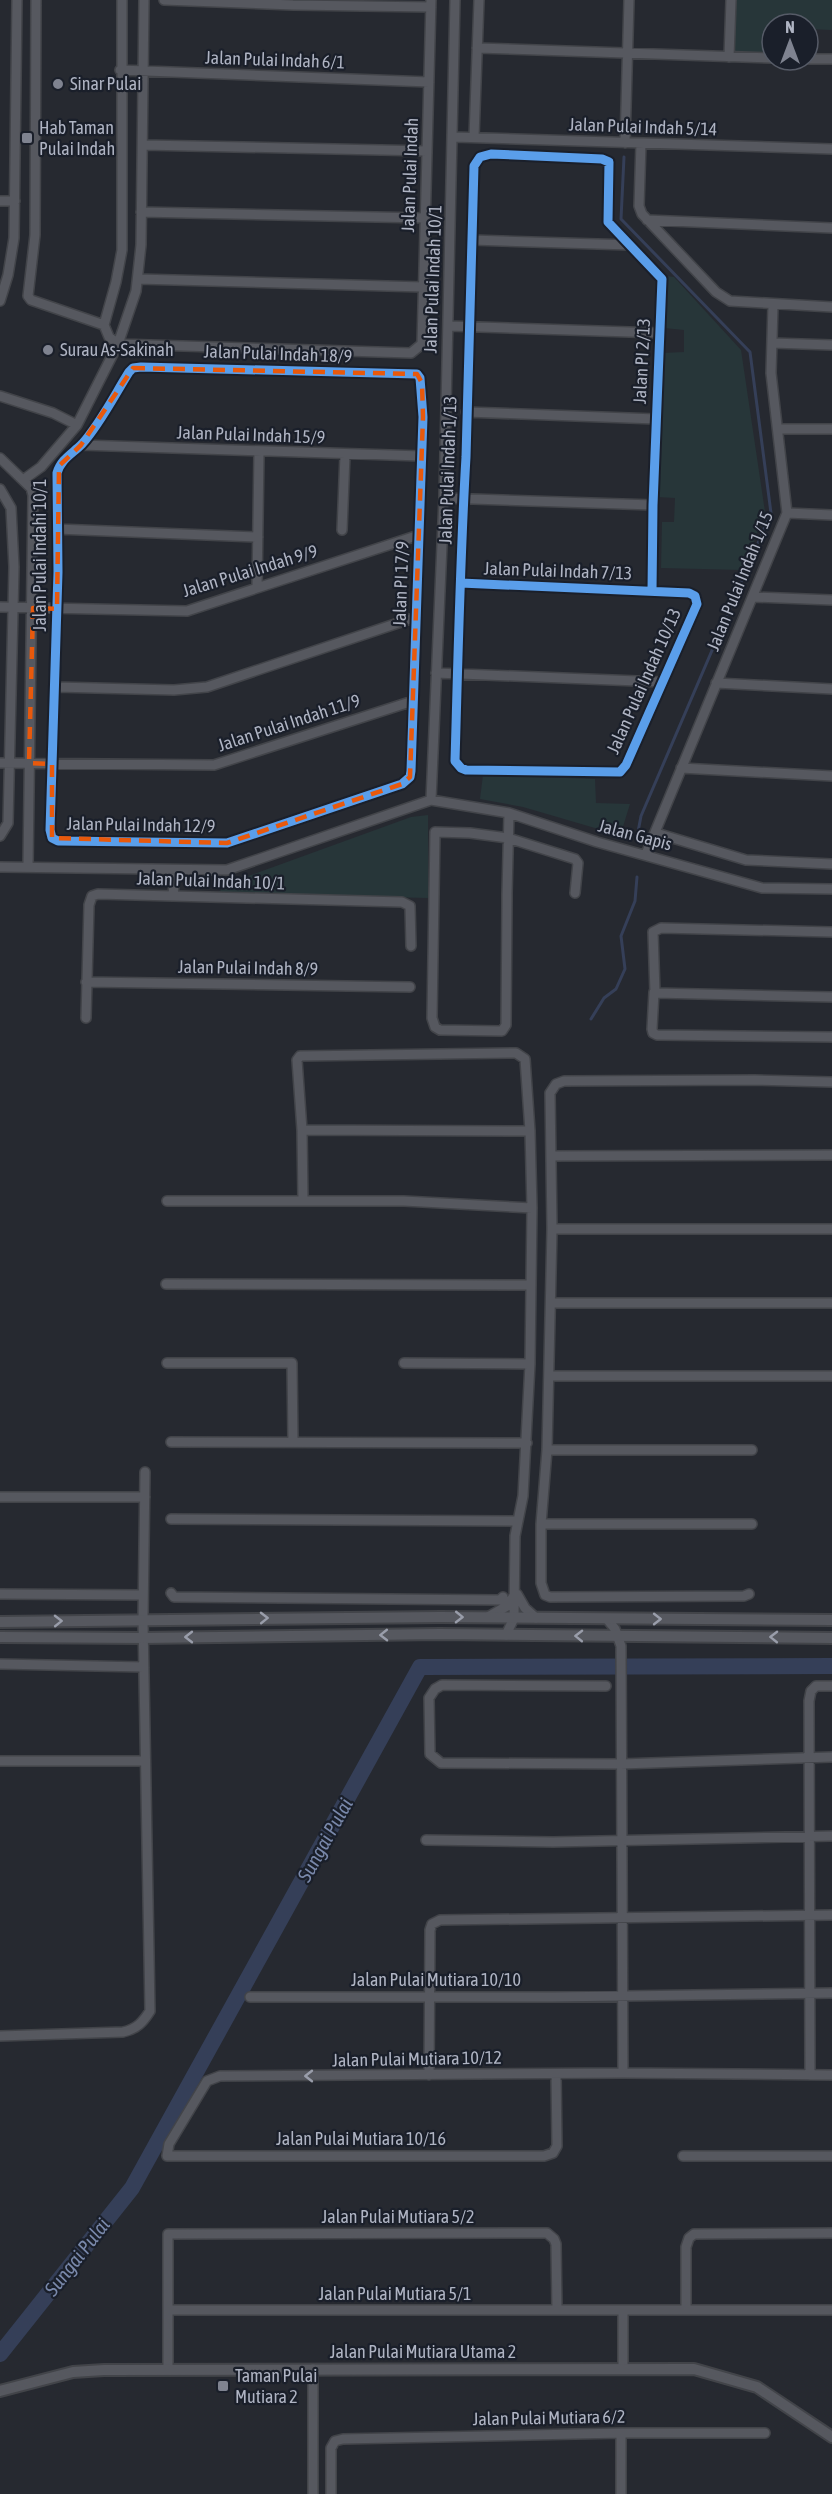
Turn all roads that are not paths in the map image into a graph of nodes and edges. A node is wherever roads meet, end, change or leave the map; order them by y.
1 (17, 0) edge
2 (36, 0) edge
3 (122, 0) edge
4 (144, 0) edge
5 (164, 0) edge
6 (455, 0) edge
7 (479, 0) edge
8 (629, 0) edge
9 (731, 0) edge
10 (431, 3) edge
11 (477, 48) junction
12 (628, 53) junction
13 (729, 57) junction
14 (760, 58) edge
15 (17, 69) junction
16 (36, 70) junction
17 (120, 70) junction
18 (144, 72) junction
19 (429, 82) junction
20 (454, 136) junction
21 (474, 137) junction
22 (625, 143) junction
23 (641, 143) junction
24 (144, 145) junction
25 (832, 150) edge
26 (428, 151) junction
27 (474, 166) joint
28 (0, 201) edge
29 (15, 201) junction
30 (141, 212) junction
31 (425, 218) junction
32 (647, 220) junction
33 (832, 228) edge
34 (472, 240) junction
35 (630, 245) junction
36 (138, 279) junction
37 (423, 287) junction
38 (0, 301) edge
39 (773, 305) junction
40 (832, 307) edge
41 (104, 325) junction
42 (449, 326) junction
43 (469, 327) junction
44 (660, 333) junction
45 (772, 343) junction
46 (118, 344) junction
47 (832, 345) edge
48 (129, 372) joint
49 (422, 383) joint
50 (0, 396) edge
51 (466, 412) junction
52 (656, 419) junction
53 (77, 425) junction
54 (778, 429) junction
55 (832, 429) edge
56 (81, 445) junction
57 (259, 452) junction
58 (345, 455) junction
59 (421, 456) junction
60 (0, 458) edge
61 (22, 480) junction
62 (0, 489) edge
63 (444, 498) junction
64 (464, 498) junction
65 (652, 505) junction
66 (787, 513) junction
67 (832, 514) edge
68 (0, 523) edge
69 (12, 523) junction
70 (57, 529) junction
71 (342, 530) dead end
72 (419, 535) junction
73 (258, 537) junction
74 (461, 584) junction
75 (257, 588) junction
76 (652, 591) junction
77 (689, 593) joint
78 (753, 597) junction
79 (832, 600) edge
80 (0, 607) edge
81 (14, 607) junction
82 (33, 608) junction
83 (57, 609) junction
84 (416, 617) junction
85 (436, 673) junction
86 (458, 674) junction
87 (662, 682) junction
88 (716, 683) junction
89 (0, 685) edge
90 (11, 685) junction
91 (56, 687) junction
92 (832, 689) edge
93 (412, 700) junction
94 (4, 763) edge
95 (29, 763) junction
96 (52, 764) junction
97 (681, 768) junction
98 (606, 772) joint
99 (832, 776) edge
100 (402, 784) joint
101 (431, 800) junction
102 (508, 813) junction
103 (656, 833) junction
104 (0, 836) edge
105 (508, 838) junction
106 (646, 854) junction
107 (832, 864) edge
108 (0, 867) edge
109 (28, 867) junction
110 (175, 870) junction
111 (832, 889) edge
112 (575, 892) dead end
113 (173, 896) junction
114 (832, 932) edge
115 (411, 946) dead end
116 (86, 982) junction
117 (410, 987) dead end
118 (655, 993) junction
119 (832, 997) edge
120 (86, 1018) dead end
121 (832, 1037) edge
122 (832, 1082) edge
123 (302, 1130) junction
124 (530, 1131) junction
125 (832, 1155) edge
126 (551, 1156) junction
127 (167, 1202) dead end
128 (303, 1202) junction
129 (532, 1208) junction
130 (552, 1229) junction
131 (832, 1229) edge
132 (166, 1284) dead end
133 (531, 1285) junction
134 (551, 1303) junction
135 (832, 1303) edge
136 (167, 1363) dead end
137 (404, 1363) dead end
138 (530, 1364) junction
139 (549, 1376) junction
140 (832, 1376) edge
141 (171, 1442) dead end
142 (293, 1442) junction
143 (527, 1443) junction
144 (547, 1450) junction
145 (752, 1450) dead end
146 (145, 1472) dead end
147 (0, 1497) edge
148 (145, 1497) junction
149 (171, 1519) dead end
150 (518, 1521) junction
151 (541, 1524) junction
152 (752, 1524) dead end
153 (516, 1592) junction
154 (171, 1593) dead end
155 (0, 1594) edge
156 (749, 1594) dead end
157 (143, 1595) junction
158 (503, 1596) dead end
159 (489, 1617) junction
160 (514, 1618) junction
161 (536, 1618) junction
162 (607, 1619) junction
163 (143, 1620) junction
164 (832, 1620) edge
165 (0, 1622) edge
166 (506, 1635) junction
167 (0, 1636) edge
168 (143, 1638) junction
169 (832, 1638) edge
170 (620, 1641) junction
171 (0, 1664) edge
172 (144, 1667) junction
173 (606, 1686) dead end
174 (832, 1686) edge
175 (811, 1757) junction
176 (832, 1757) edge
177 (0, 1761) edge
178 (145, 1761) junction
179 (621, 1764) junction
180 (811, 1836) junction
181 (832, 1836) edge
182 (426, 1840) dead end
183 (621, 1841) junction
184 (811, 1915) junction
185 (832, 1915) edge
186 (622, 1917) junction
187 (810, 1993) junction
188 (832, 1993) edge
189 (622, 1996) junction
190 (250, 1997) dead end
191 (430, 1997) junction
192 (0, 2036) edge
193 (623, 2073) junction
194 (556, 2074) junction
195 (429, 2075) junction
196 (810, 2075) junction
197 (832, 2076) edge
198 (167, 2156) joint
199 (682, 2156) dead end
200 (832, 2156) edge
201 (832, 2234) edge
202 (168, 2310) junction
203 (557, 2310) junction
204 (623, 2310) junction
205 (686, 2310) junction
206 (832, 2310) edge
207 (623, 2368) junction
208 (168, 2369) junction
209 (313, 2369) junction
210 (0, 2391) edge
211 (621, 2433) junction
212 (765, 2433) dead end
213 (832, 2437) edge
214 (313, 2494) edge
215 (331, 2494) edge
216 (621, 2494) edge

1 - 15 street
2 - 16 street
3 - 17 street
4 - 18 street
5 - 10 street
6 - 20 street, Jalan Pulai Indah 10/1
7 - 11 street
8 - 12 street
9 - 13 street
10 - 19 street, Jalan Pulai Indah
11 - 12 street
11 - 21 street
12 - 13 street
12 - 22 street
13 - 14 street
15 - 16 street
15 - 29 street
16 - 41 street
17 - 18 street, Jalan Pulai Indah 6/1
17 - 41 street
18 - 19 street, Jalan Pulai Indah 6/1
18 - 24 street
19 - 26 street, Jalan Pulai Indah
20 - 21 street, Jalan Pulai Indah 5/14
20 - 42 street, Jalan Pulai Indah 10/1
21 - 22 street, Jalan Pulai Indah 5/14
22 - 23 street, Jalan Pulai Indah 5/14
23 - 25 street, Jalan Pulai Indah 5/14
23 - 32 street
24 - 26 street
24 - 30 street
26 - 31 street, Jalan Pulai Indah
27 - 34 street, Jalan Pulai Indah 1/13
27 - 35 street, Jalan PI 2/13
28 - 29 street
29 - 38 street
30 - 31 street
30 - 36 street
31 - 37 street, Jalan Pulai Indah
32 - 33 street
32 - 39 street
34 - 35 street
34 - 43 street, Jalan Pulai Indah 1/13
35 - 44 street, Jalan PI 2/13
36 - 37 street
36 - 46 street
37 - 46 street, Jalan Pulai Indah
39 - 40 street
39 - 45 street, Jalan Pulai Indah 1/15
41 - 46 street
42 - 43 street
42 - 63 street, Jalan Pulai Indah 10/1
43 - 44 street
43 - 51 street, Jalan Pulai Indah 1/13
44 - 52 street, Jalan PI 2/13
45 - 47 street
45 - 54 street, Jalan Pulai Indah 1/15
46 - 53 street
48 - 49 street, Jalan Pulai Indah 18/9
48 - 56 street, Jalan Pulai Indahi 10/1
49 - 59 street, Jalan PI 17/9
50 - 53 street
51 - 52 street
51 - 64 street, Jalan Pulai Indah 1/13
52 - 65 street, Jalan PI 2/13
53 - 61 street
54 - 55 street
54 - 66 street, Jalan Pulai Indah 1/15
56 - 57 street, Jalan Pulai Indah 15/9
56 - 70 street, Jalan Pulai Indahi 10/1
57 - 58 street, Jalan Pulai Indah 15/9
57 - 73 street
58 - 59 street, Jalan Pulai Indah 15/9
58 - 71 street
59 - 72 street, Jalan PI 17/9
60 - 61 street
61 - 82 street
62 - 69 street
63 - 64 street
63 - 85 street, Jalan Pulai Indah 10/1
64 - 65 street
64 - 74 street, Jalan Pulai Indah 1/13
65 - 76 street, Jalan PI 2/13
66 - 67 street
66 - 78 street, Jalan Pulai Indah 1/15
68 - 69 street
69 - 81 street
70 - 73 street
70 - 83 street, Jalan Pulai Indahi 10/1
72 - 75 street, Jalan Pulai Indah 9/9
72 - 84 street, Jalan PI 17/9
73 - 75 street
74 - 76 street, Jalan Pulai Indah 7/13
74 - 86 street, Jalan Pulai Indah 1/13
75 - 83 street, Jalan Pulai Indah 9/9
76 - 77 street, Jalan Pulai Indah 7/13
77 - 87 street, Jalan Pulai Indah 10/13
78 - 79 street
78 - 88 street, Jalan Pulai Indah 1/15
80 - 81 street, Jalan Pulai Indah 9/9
81 - 82 street, Jalan Pulai Indah 9/9
81 - 90 street
82 - 83 street, Jalan Pulai Indah 9/9
82 - 95 street
83 - 91 street, Jalan Pulai Indahi 10/1
84 - 91 street
84 - 93 street, Jalan PI 17/9
85 - 86 street
85 - 101 street, Jalan Pulai Indah 10/1
86 - 87 street
86 - 98 street, Jalan Pulai Indah 1/13
87 - 98 street, Jalan Pulai Indah 10/13
88 - 92 street
88 - 97 street, Jalan Pulai Indah 1/15
89 - 90 street
90 - 94 street
91 - 96 street, Jalan Pulai Indahi 10/1
93 - 96 street, Jalan Pulai Indah 11/9
93 - 100 street, Jalan PI 17/9
94 - 95 street, Jalan Pulai Indah 11/9
94 - 104 street
95 - 96 street, Jalan Pulai Indah 11/9
95 - 109 street
96 - 100 street, Jalan Pulai Indah 12/9
97 - 99 street
97 - 103 street, Jalan Pulai Indah 1/15
101 - 102 street, Jalan Gapis
101 - 110 street, Jalan Pulai Indah 10/1
102 - 105 street
102 - 106 street, Jalan Gapis
103 - 106 street, Jalan Pulai Indah 1/15
103 - 107 street
105 - 105 street
105 - 112 street
106 - 111 street, Jalan Gapis
108 - 109 street, Jalan Pulai Indah 10/1
109 - 110 street, Jalan Pulai Indah 10/1
110 - 113 street
113 - 115 street, Jalan Pulai Indah 10/1
113 - 116 street, Jalan Pulai Indah 10/1
114 - 118 street
116 - 117 street, Jalan Pulai Indah 8/9
116 - 120 street, Jalan Pulai Indah 10/1
118 - 119 street
118 - 121 street
122 - 126 street
123 - 124 street
123 - 124 street
123 - 128 street
124 - 129 street
125 - 126 street
126 - 130 street
127 - 128 street
128 - 129 street
129 - 133 street
130 - 131 street
130 - 134 street
132 - 133 street
133 - 138 street
134 - 135 street
134 - 139 street
136 - 142 street
137 - 138 street
138 - 143 street
139 - 140 street
139 - 144 street
141 - 142 street
142 - 143 street
143 - 150 street
144 - 145 street
144 - 151 street
146 - 148 street
147 - 148 street
148 - 157 street
149 - 150 street
150 - 153 street
151 - 152 street
151 - 156 street
153 - 159 street
153 - 160 street
153 - 161 street
154 - 158 street
155 - 157 street
157 - 163 street
159 - 160 street
163 -> 159 street
160 - 161 street
160 - 166 street
161 - 162 street
162 -> 164 street
162 - 170 street
165 -> 163 street
163 - 168 street
166 -> 168 street
170 -> 166 street
167 - 168 street
168 - 172 street
169 -> 170 street
170 - 179 street
171 - 172 street
172 - 178 street
173 - 179 street
174 - 175 street
175 - 176 street
175 - 179 street
175 - 180 street
177 - 178 street
178 - 192 street
179 - 183 street
180 - 181 street
180 - 183 street
180 - 184 street
182 - 183 street
183 - 186 street
184 - 185 street
184 - 186 street
184 - 187 street
186 - 189 street
186 - 191 street
187 - 188 street, Jalan Pulai Mutiara 10/10
187 - 189 street, Jalan Pulai Mutiara 10/10
187 - 196 street
189 - 191 street, Jalan Pulai Mutiara 10/10
189 - 193 street
190 - 191 street, Jalan Pulai Mutiara 10/10
191 - 195 street
193 - 194 street, Jalan Pulai Mutiara 10/12
193 - 196 street, Jalan Pulai Mutiara 10/12
194 - 195 street, Jalan Pulai Mutiara 10/12
194 - 198 street, Jalan Pulai Mutiara 10/16
195 -> 198 street, Jalan Pulai Mutiara 10/12
196 - 197 street, Jalan Pulai Mutiara 10/12
199 - 200 street
201 - 205 street
202 - 203 street, Jalan Pulai Mutiara 5/1
202 - 203 street, Jalan Pulai Mutiara 5/2
202 - 208 street
203 - 204 street, Jalan Pulai Mutiara 5/1
204 - 205 street, Jalan Pulai Mutiara 5/1
204 - 207 street
205 - 206 street, Jalan Pulai Mutiara 5/1
207 - 209 street, Jalan Pulai Mutiara Utama 2
207 - 213 street, Jalan Pulai Mutiara Utama 2
208 - 209 street, Jalan Pulai Mutiara Utama 2
208 - 210 street, Jalan Pulai Mutiara Utama 2
209 - 214 street
211 - 212 street, Jalan Pulai Mutiara 6/2
211 - 215 street, Jalan Pulai Mutiara 6/2
211 - 216 street

